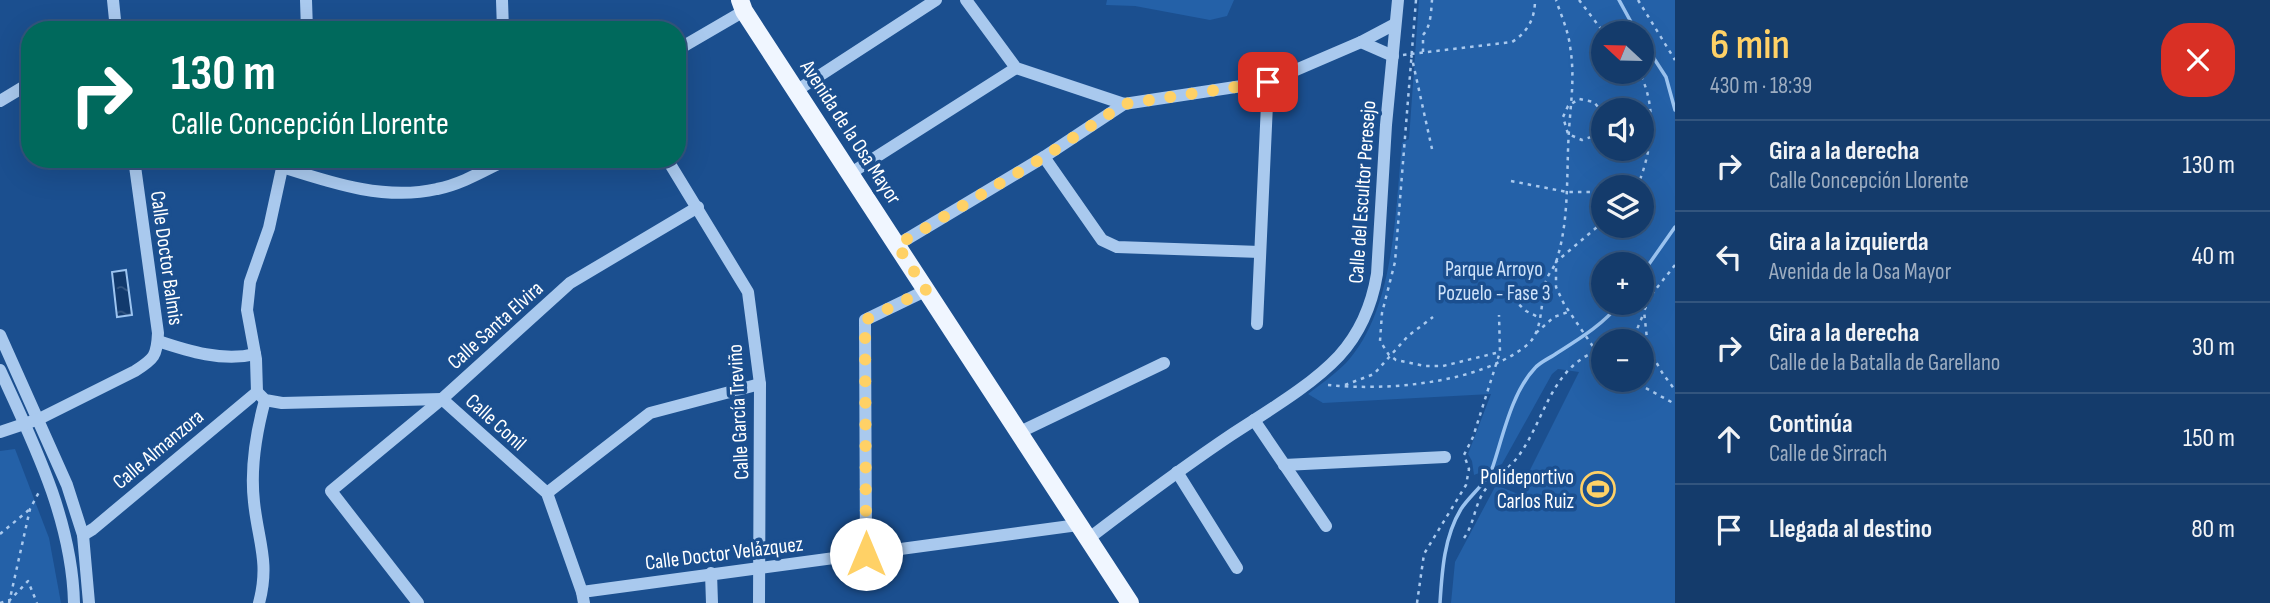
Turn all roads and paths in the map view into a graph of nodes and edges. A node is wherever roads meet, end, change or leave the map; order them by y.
1 (113, 0) edge
2 (306, 0) edge
3 (502, 0) edge
4 (936, 0) edge
5 (966, 0) edge
6 (1398, 0) edge
7 (1416, 0) edge
8 (1432, 0) edge
9 (1535, 0) edge
10 (1556, 0) edge
11 (1579, 0) edge
12 (1637, 0) edge
13 (742, 6) edge
14 (115, 21) edge
15 (307, 21) edge
16 (503, 21) edge
17 (1595, 21) edge
18 (1395, 24) junction
19 (1361, 42) junction
20 (686, 44) edge
21 (1423, 52) junction
22 (1411, 54) junction
23 (1393, 56) junction
24 (1675, 60) edge
25 (1016, 68) junction
26 (1268, 82) junction
27 (1643, 84) edge
28 (21, 88) edge
29 (796, 91) junction
30 (0, 101) edge
31 (1591, 101) edge
32 (1572, 102) junction
33 (1124, 104) junction
34 (1569, 134) junction
35 (1591, 138) edge
36 (1432, 149) dead end
37 (1044, 157) junction
38 (135, 168) edge
39 (282, 168) edge
40 (295, 168) edge
41 (490, 168) edge
42 (673, 168) edge
43 (851, 173) junction
44 (1642, 175) edge
45 (1511, 181) dead end
46 (1567, 192) junction
47 (1591, 192) edge
48 (698, 207) junction
49 (1591, 232) edge
50 (897, 245) junction
51 (1260, 252) junction
52 (1556, 262) junction
53 (1675, 265) edge
54 (926, 290) junction
55 (1654, 290) edge
56 (1513, 299) dead end
57 (1568, 312) junction
58 (1499, 315) dead end
59 (1644, 315) edge
60 (1433, 317) dead end
61 (1540, 318) junction
62 (1257, 324) dead end
63 (1534, 334) junction
64 (0, 335) edge
65 (158, 341) junction
66 (1591, 345) edge
67 (1500, 352) junction
68 (1591, 353) edge
69 (255, 354) junction
70 (1389, 355) junction
71 (1164, 363) dead end
72 (1496, 365) junction
73 (0, 370) edge
74 (1307, 382) junction
75 (760, 384) junction
76 (1342, 386) junction
77 (1675, 390) edge
78 (1653, 392) edge
79 (261, 396) junction
80 (442, 399) junction
81 (1675, 404) edge
82 (39, 419) junction
83 (1254, 420) junction
84 (25, 424) junction
85 (0, 432) edge
86 (1020, 432) junction
87 (1446, 457) dead end
88 (1284, 465) junction
89 (1177, 472) junction
90 (46, 476) junction
91 (547, 493) junction
92 (30, 509) junction
93 (1326, 526) dead end
94 (1083, 532) junction
95 (0, 534) edge
96 (83, 535) junction
97 (1464, 538) dead end
98 (866, 554) junction
99 (761, 568) junction
100 (1237, 568) dead end
101 (711, 573) junction
102 (583, 597) edge
103 (9, 601) edge
104 (0, 603) edge
105 (37, 603) edge
106 (74, 603) edge
107 (89, 603) edge
108 (259, 603) edge
109 (418, 603) edge
110 (712, 603) edge
111 (759, 603) edge
112 (1130, 603) edge
113 (1416, 603) edge

1 - 14 street
2 - 15 street
3 - 16 street
4 - 29 street
5 - 25 street
6 - 18 street, Calle del Escultor Peresejo
7 - 22 path
8 - 21 path
9 - 21 path
10 - 32 path
11 - 17 path
12 - 24 path
13 - 20 street
13 - 29 main road, Avenida de la Osa Mayor
18 - 19 street
18 - 23 street, Calle del Escultor Peresejo
19 - 23 street
19 - 26 street
21 - 22 path
22 - 23 path
22 - 36 path
22 - 70 path
23 - 74 street, Calle del Escultor Peresejo
25 - 33 street
25 - 43 street
26 - 33 street
26 - 51 street
27 - 44 path
28 - 30 street
29 - 43 main road, Avenida de la Osa Mayor
31 - 32 path
32 - 34 path
32 - 34 path
33 - 37 street
34 - 35 path
34 - 46 path
37 - 50 street
37 - 51 street
38 - 65 street, Calle Doctor Balmis
39 - 69 street
40 - 41 street
42 - 48 street, Calle García Treviño
43 - 50 main road, Avenida de la Osa Mayor
45 - 46 path
46 - 47 path
46 - 52 path
48 - 75 street, Calle García Treviño
48 - 80 street, Calle Santa Elvira
49 - 52 path
50 - 54 main road, Avenida de la Osa Mayor
51 - 62 street
52 - 57 path
52 - 61 path
53 - 55 path
54 - 86 main road, Avenida de la Osa Mayor
54 - 98 street
56 - 61 path
57 - 63 path
57 - 66 path
58 - 67 path
59 - 77 path
60 - 70 path
61 - 63 path
63 - 72 path
64 - 82 street
65 - 69 street
65 - 82 street, Calle Doctor Balmis
67 - 70 path
67 - 72 path
68 - 97 path
69 - 79 street
70 - 76 path
71 - 86 street
72 - 76 path
72 - 113 path
73 - 84 street
74 - 76 path
74 - 83 street, Calle del Escultor Peresejo
75 - 91 street
75 - 99 street, Calle García Treviño
78 - 81 path
79 - 80 street, Calle Conil
79 - 96 street, Calle Almanzora
79 - 108 street
80 - 91 street, Calle Conil
80 - 109 street, Calle Santa Elvira
82 - 84 street, Calle Doctor Balmis
82 - 96 street
83 - 88 street
83 - 89 street, Calle del Escultor Peresejo
84 - 85 street, Calle Doctor Balmis
84 - 90 street
86 - 94 main road, Avenida de la Osa Mayor
87 - 88 street
88 - 93 street
89 - 94 street, Calle del Escultor Peresejo
89 - 100 street
90 - 92 path
90 - 106 street
91 - 102 street, Calle Conil
92 - 95 path
92 - 103 path
94 - 98 street, Calle Doctor Velázquez
94 - 112 main road, Avenida de la Osa Mayor
96 - 107 street
98 - 99 street, Calle Doctor Velázquez
99 - 101 street, Calle Doctor Velázquez
99 - 111 street, Calle García Treviño
101 - 102 street, Calle Doctor Velázquez
101 - 110 street
103 - 104 path
103 - 105 path

